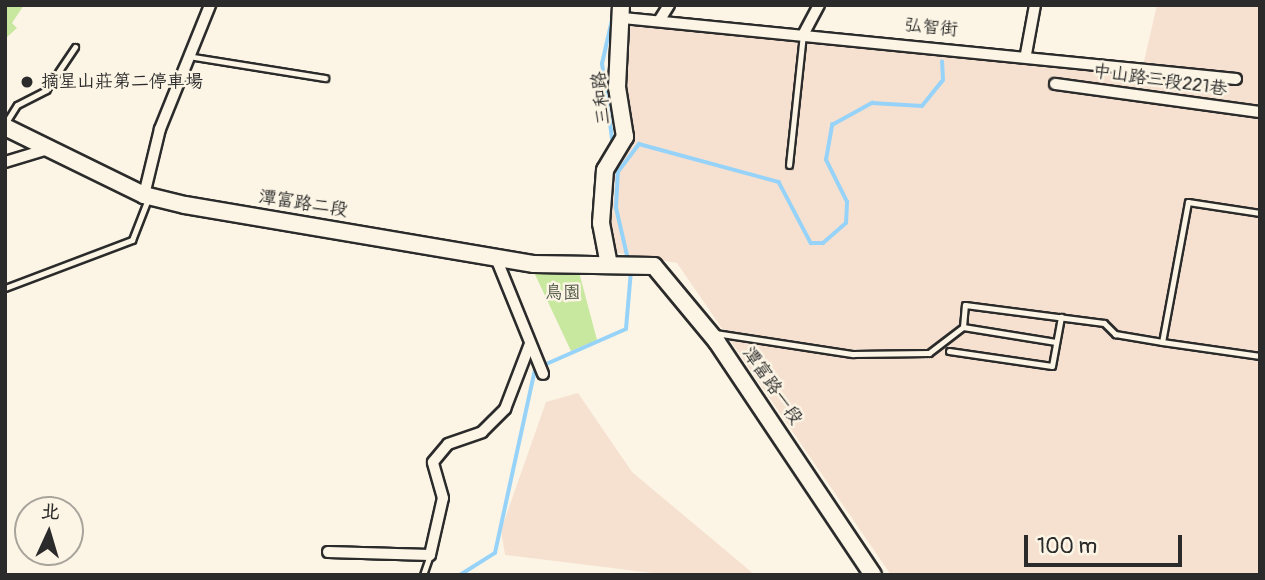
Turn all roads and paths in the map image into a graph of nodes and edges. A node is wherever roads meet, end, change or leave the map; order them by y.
1 (210, 5) edge
2 (669, 5) edge
3 (819, 5) edge
4 (1035, 5) edge
5 (622, 12) edge
6 (659, 21) junction
7 (803, 35) junction
8 (75, 47) dead end
9 (1026, 54) junction
10 (194, 58) junction
11 (326, 78) dead end
12 (1236, 79) dead end
13 (1055, 84) dead end
14 (1260, 112) edge
15 (5, 125) edge
16 (48, 149) junction
17 (5, 162) edge
18 (789, 165) dead end
19 (146, 195) junction
20 (1260, 212) edge
21 (496, 258) junction
22 (621, 264) junction
23 (5, 288) edge
24 (1061, 317) junction
25 (963, 327) junction
26 (710, 332) junction
27 (1056, 342) junction
28 (1162, 342) junction
29 (532, 349) junction
30 (949, 351) dead end
31 (1260, 356) edge
32 (543, 372) dead end
33 (328, 552) dead end
34 (430, 555) junction
35 (423, 575) edge
36 (873, 575) edge

1 - 10 street
2 - 6 street
3 - 7 street
4 - 9 street
5 - 6 street, 弘智街
5 - 22 street, 三和路
6 - 7 street, 弘智街
7 - 9 street, 弘智街
7 - 18 lane
8 - 15 lane
9 - 12 street, 弘智街
10 - 11 lane
10 - 19 street
13 - 14 street, 中山路三段221巷
15 - 16 street, 潭富路二段
16 - 17 street
16 - 19 street, 潭富路二段
19 - 21 street, 潭富路二段
19 - 23 lane
20 - 28 lane
21 - 22 street, 潭富路二段
21 - 29 street
22 - 26 street, 潭富路一段
24 - 25 lane
24 - 27 lane
24 - 28 lane
25 - 26 lane
25 - 27 lane
26 - 36 street, 潭富路一段
27 - 30 lane
28 - 31 lane
29 - 32 street
29 - 34 street
33 - 34 street
34 - 35 lane

